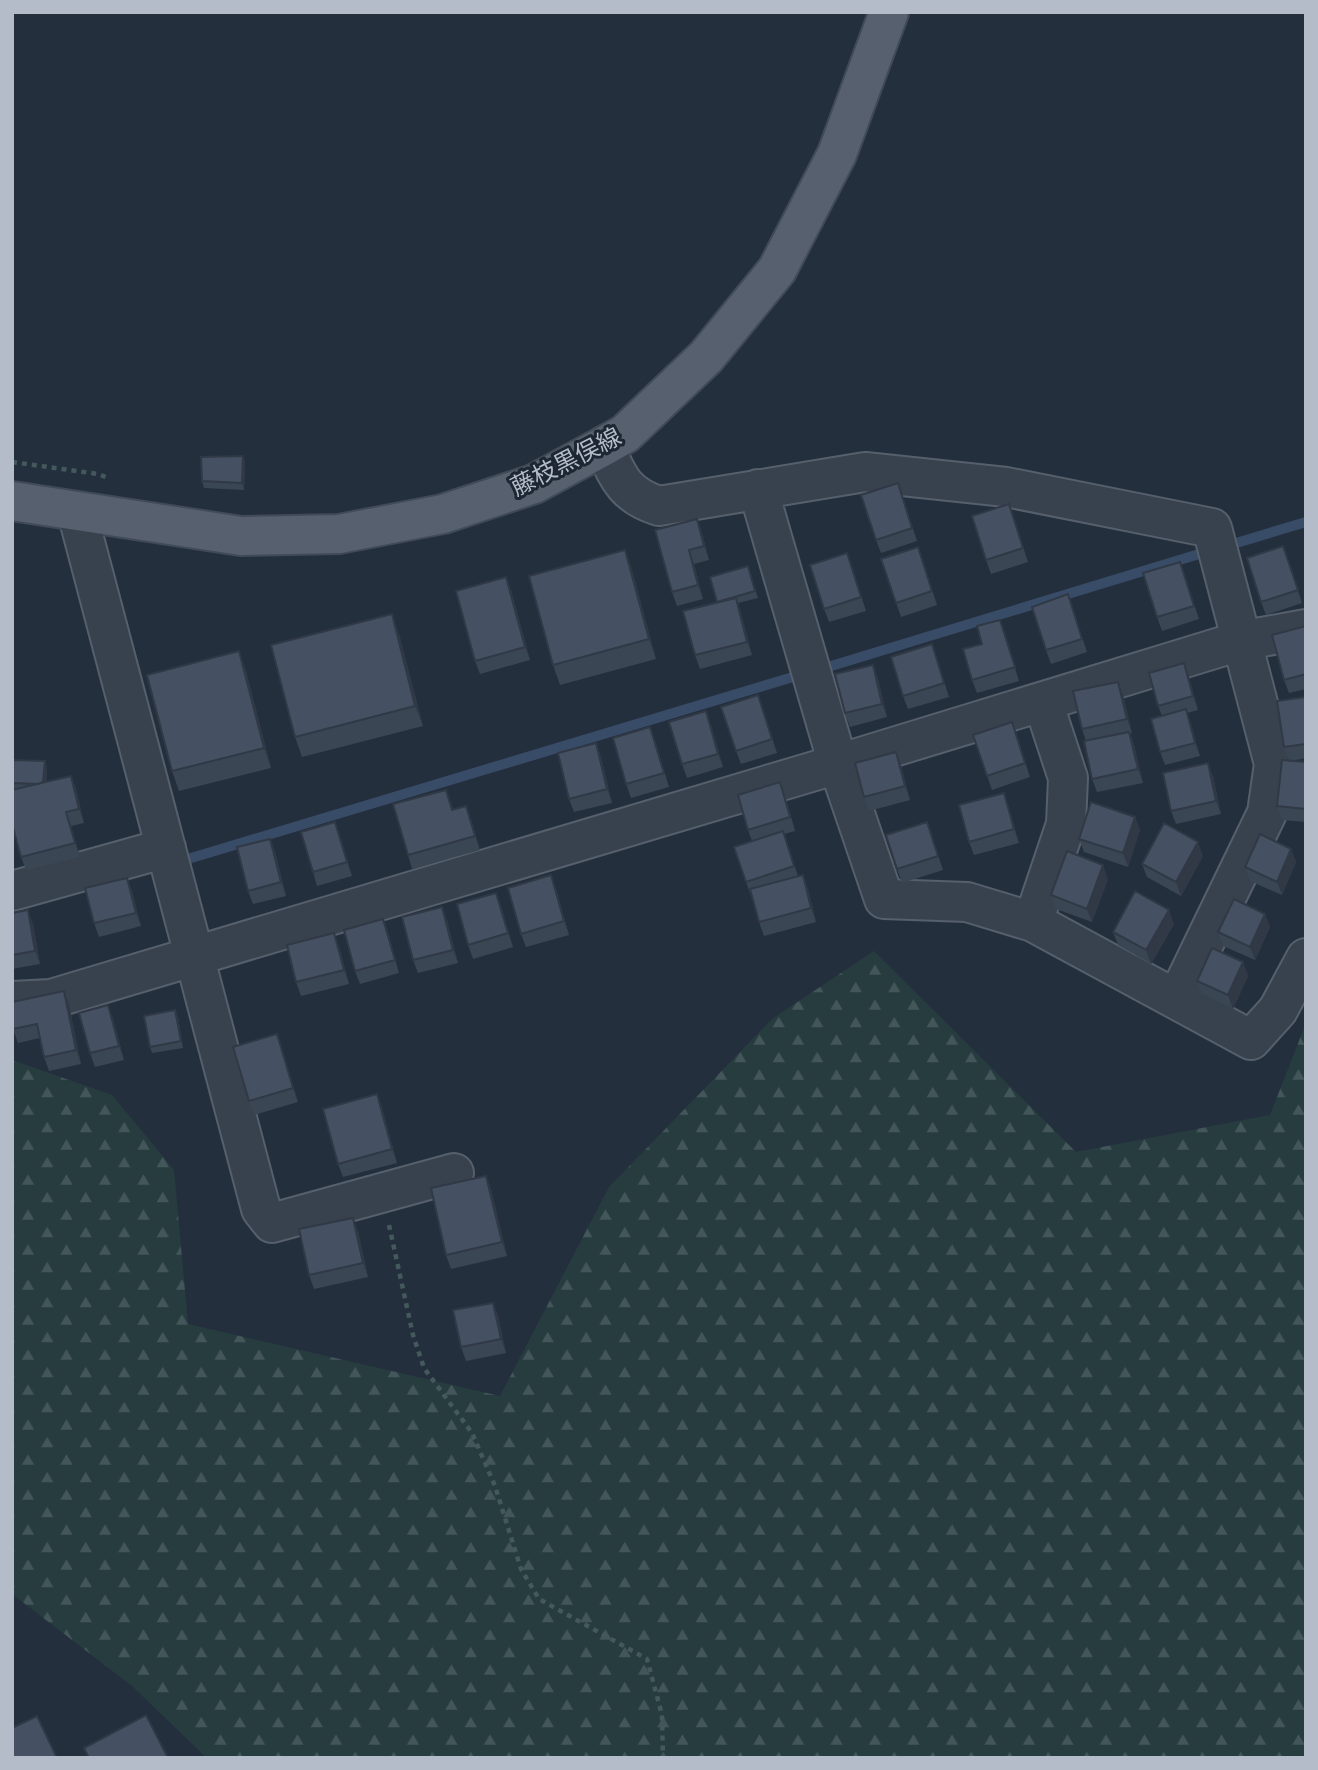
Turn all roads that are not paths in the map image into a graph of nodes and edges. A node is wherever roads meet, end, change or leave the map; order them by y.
1 (888, 12) edge
2 (614, 440) junction
3 (758, 489) junction
4 (12, 501) edge
5 (77, 512) junction
6 (1306, 629) edge
7 (1240, 641) junction
8 (1043, 702) junction
9 (838, 764) junction
10 (166, 848) junction
11 (12, 891) edge
12 (1033, 922) junction
13 (195, 957) junction
14 (1306, 958) edge
15 (1177, 999) junction
16 (12, 1001) edge
17 (454, 1173) dead end

1 - 2 main road, 藤枝黒俣線
2 - 3 street
2 - 5 main road, 藤枝黒俣線
3 - 7 street
3 - 9 street
4 - 5 main road, 藤枝黒俣線
5 - 10 street
6 - 7 street
7 - 8 street
7 - 15 street
8 - 9 street
8 - 12 street
9 - 12 street
9 - 13 street
10 - 11 street
10 - 13 street
12 - 15 street
13 - 16 street
13 - 17 street
14 - 15 street

